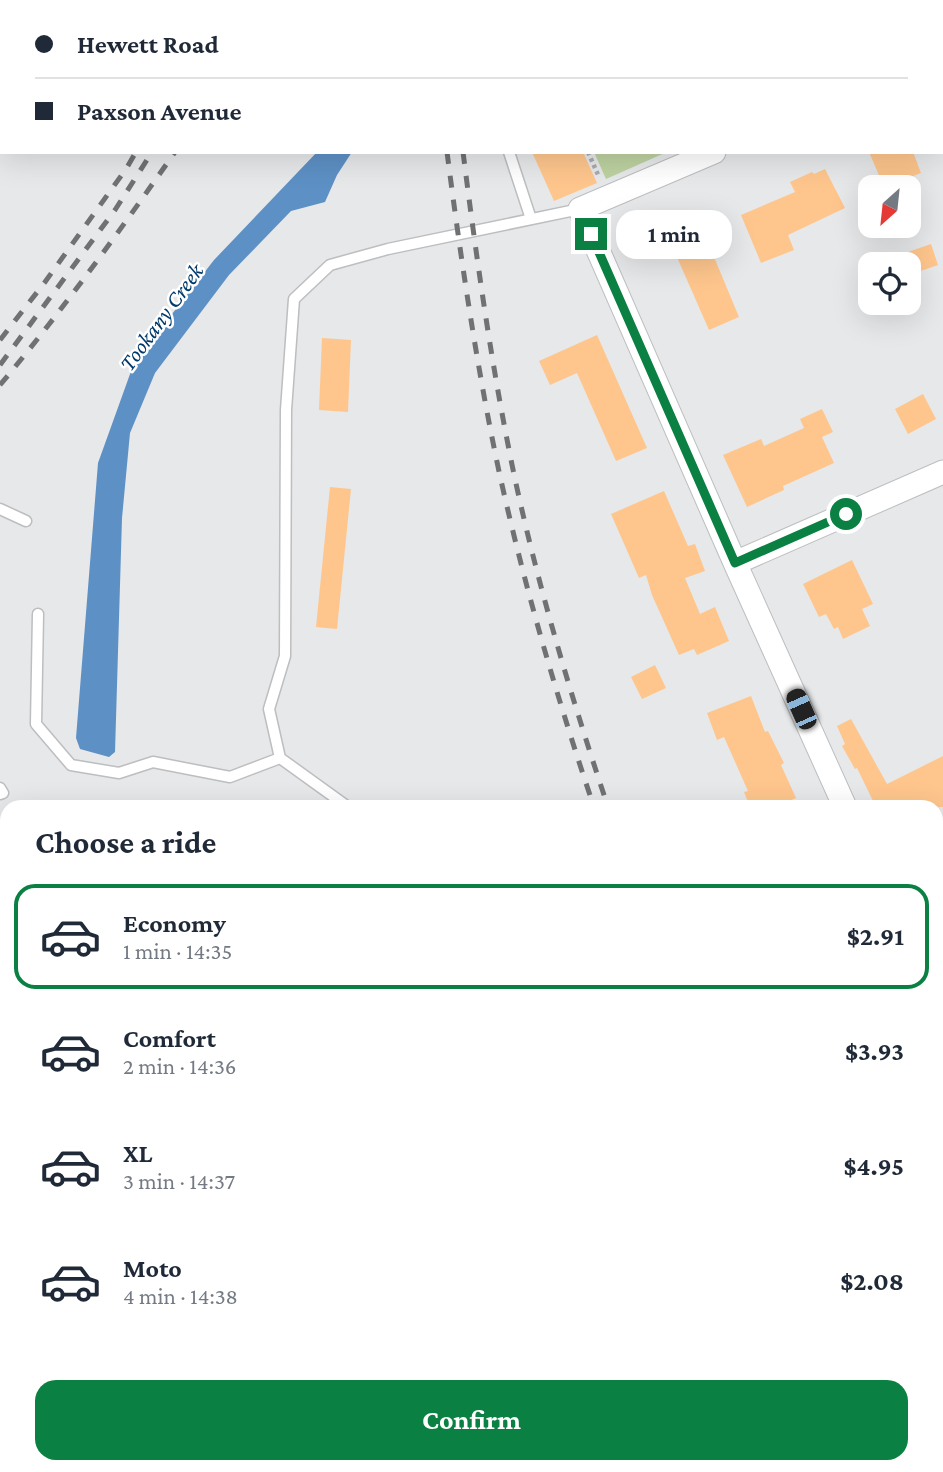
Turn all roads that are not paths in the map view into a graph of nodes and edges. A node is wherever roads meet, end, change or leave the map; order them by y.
1 (510, 154) edge
2 (709, 154) edge
3 (580, 209) junction
4 (531, 219) junction
5 (943, 472) edge
6 (0, 509) edge
7 (26, 521) dead end
8 (735, 563) junction
9 (38, 614) dead end
10 (280, 758) junction
11 (0, 788) edge
12 (0, 793) edge
13 (338, 800) edge
14 (842, 800) edge

1 - 4 lane
2 - 3 street
3 - 4 lane
3 - 8 street
4 - 10 lane
5 - 8 street
6 - 7 lane
8 - 14 street
9 - 10 lane
10 - 13 lane
11 - 12 lane

